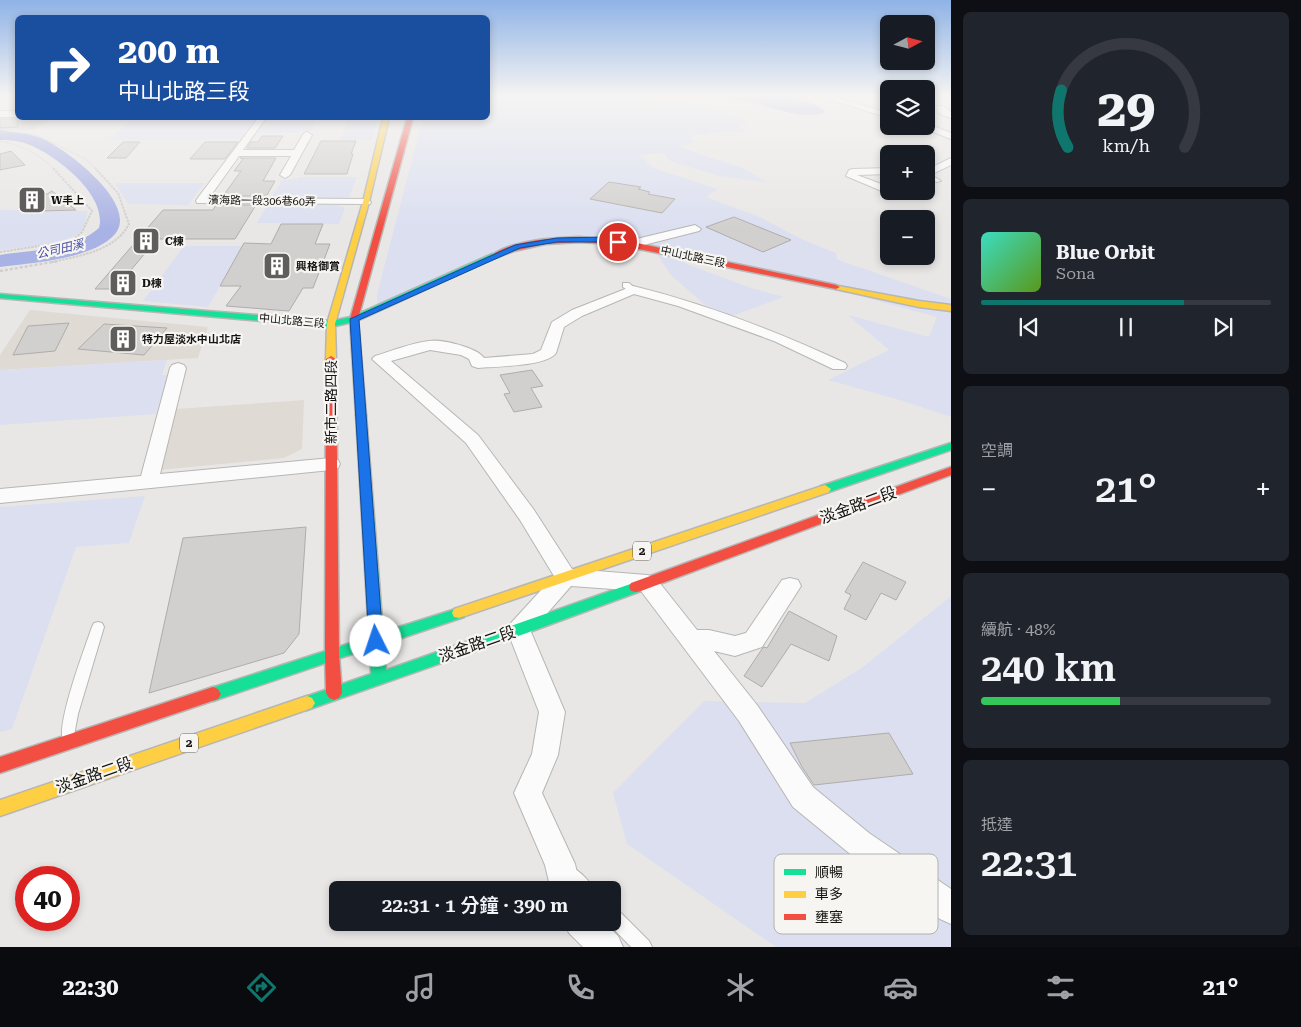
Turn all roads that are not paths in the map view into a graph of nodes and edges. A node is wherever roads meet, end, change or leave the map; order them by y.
1 (246, 140) edge
2 (304, 140) edge
3 (381, 140) edge
4 (404, 140) edge
5 (236, 153) junction
6 (297, 153) junction
7 (951, 161) edge
8 (880, 170) edge
9 (935, 170) edge
10 (285, 175) dead end
11 (935, 179) edge
12 (938, 181) dead end
13 (880, 187) edge
14 (366, 202) junction
15 (695, 229) dead end
16 (632, 244) junction
17 (0, 296) edge
18 (951, 308) edge
19 (354, 319) junction
20 (331, 324) junction
21 (380, 359) junction
22 (357, 362) junction
23 (839, 366) dead end
24 (178, 368) dead end
25 (951, 446) edge
26 (331, 464) junction
27 (951, 471) edge
28 (149, 481) junction
29 (0, 496) edge
30 (566, 577) junction
31 (647, 583) junction
32 (790, 586) dead end
33 (98, 627) dead end
34 (519, 630) junction
35 (690, 640) junction
36 (376, 641) junction
37 (332, 654) junction
38 (379, 677) junction
39 (334, 693) junction
40 (66, 744) junction
41 (0, 765) edge
42 (0, 808) edge
43 (875, 854) edge
44 (560, 864) junction
45 (564, 881) edge
46 (577, 881) edge
47 (938, 899) edge
48 (951, 908) edge
49 (621, 925) edge
50 (590, 931) edge
51 (607, 947) edge
52 (643, 947) edge

1 - 5 street, 濱海路一段306巷60弄
2 - 6 street, 濱海路一段306巷60弄
3 - 14 street, 新市二路四段
4 - 19 street, 新市二路四段
5 - 6 street
5 - 14 street, 濱海路一段306巷60弄
6 - 10 street, 濱海路一段306巷60弄
7 - 9 street
8 - 13 street
11 - 12 lane
14 - 20 street, 新市二路四段
15 - 16 street
16 - 18 street, 中山北路三段
16 - 19 street, 中山北路三段
17 - 20 street, 中山北路三段
19 - 20 street, 中山北路三段
19 - 22 street, 新市二路四段
20 - 26 street, 新市二路四段
21 - 22 street
21 - 23 street
21 - 30 street
22 - 36 street, 新市二路四段
24 - 28 street
25 - 30 street, 淡金路二段 / 2
26 - 28 street
26 - 37 street, 新市二路四段
27 - 31 street, 淡金路二段 / 2
28 - 29 street
30 - 31 street
30 - 34 street
30 - 36 street, 淡金路二段 / 2
31 - 34 street, 淡金路二段 / 2
31 - 35 street
32 - 35 street
33 - 40 lane
34 - 38 street, 淡金路二段 / 2
34 - 44 street
35 - 43 street
36 - 37 street, 淡金路二段 / 2
36 - 38 street, 新市二路四段
37 - 39 street, 新市二路四段
37 - 40 street, 淡金路二段 / 2
38 - 39 street, 淡金路二段 / 2
39 - 42 street, 淡金路二段 / 2
40 - 41 street, 淡金路二段 / 2
44 - 45 street
44 - 46 lane
47 - 48 street
49 - 52 lane
50 - 51 street

